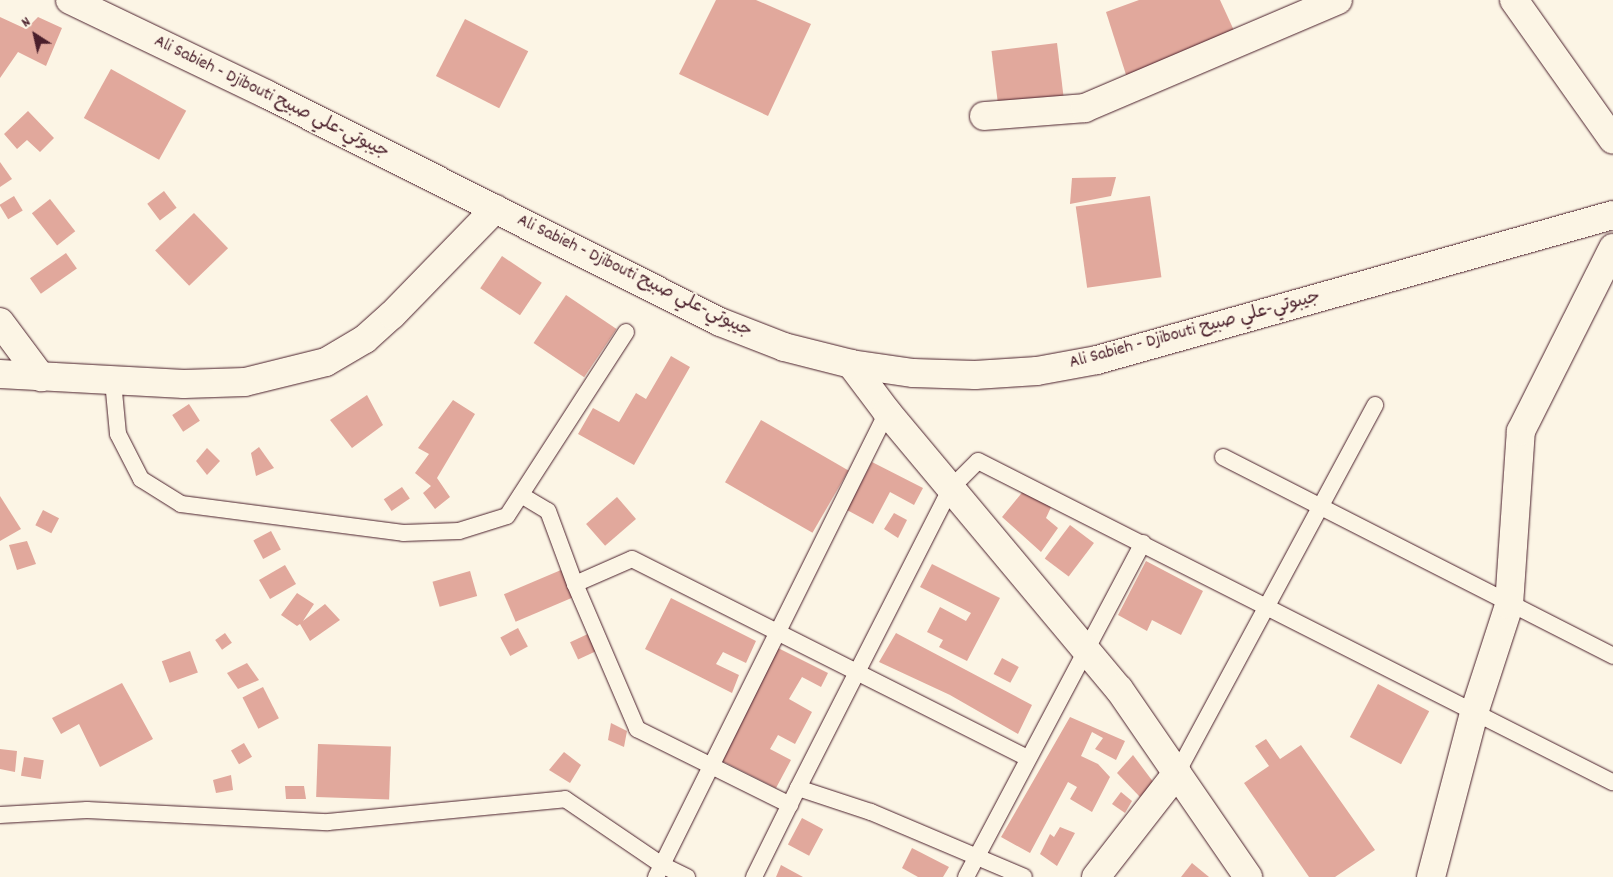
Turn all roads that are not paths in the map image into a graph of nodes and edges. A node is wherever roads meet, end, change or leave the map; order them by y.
1 (70, 0) edge
2 (1338, 0) edge
3 (1514, 0) edge
4 (984, 116) dead end
5 (1613, 140) edge
6 (495, 209) junction
7 (1613, 215) edge
8 (1613, 248) edge
9 (0, 322) edge
10 (626, 332) dead end
11 (851, 364) junction
12 (0, 374) edge
13 (41, 377) junction
14 (113, 381) junction
15 (1374, 405) dead end
16 (887, 412) junction
17 (1223, 457) dead end
18 (951, 488) junction
19 (521, 494) junction
20 (1320, 507) junction
21 (1143, 543) junction
22 (574, 584) junction
23 (1509, 605) junction
24 (1267, 606) junction
25 (778, 632) junction
26 (1086, 650) junction
27 (1613, 656) edge
28 (857, 672) junction
29 (1474, 713) junction
30 (1028, 758) junction
31 (711, 766) junction
32 (1177, 773) junction
33 (1612, 782) dead end
34 (798, 788) junction
35 (790, 806) junction
36 (0, 815) edge
37 (975, 856) junction
38 (659, 871) edge
39 (687, 877) edge
40 (754, 877) edge
41 (966, 877) edge
42 (1024, 877) edge
43 (1096, 877) edge
44 (1248, 877) edge
45 (1431, 877) edge

1 - 6 street, Ali Sabieh - Djibouti جيبوتي-علي صبيح
2 - 4 street
3 - 5 street
6 - 11 street, Ali Sabieh - Djibouti جيبوتي-علي صبيح
6 - 14 street
7 - 11 street, Ali Sabieh - Djibouti جيبوتي-علي صبيح
8 - 23 street
9 - 13 street
10 - 19 lane
11 - 16 street
12 - 13 street
13 - 14 street
14 - 19 lane
15 - 20 lane
16 - 18 street
16 - 25 lane
17 - 20 lane
18 - 21 lane
18 - 26 street
18 - 28 lane
19 - 22 lane
20 - 23 lane
20 - 24 lane
21 - 24 lane
21 - 26 lane
22 - 25 lane
22 - 31 lane
23 - 27 lane
23 - 29 street
24 - 29 lane
24 - 32 lane
25 - 28 lane
25 - 31 lane
26 - 30 lane
26 - 32 street
28 - 30 lane
28 - 34 lane
29 - 33 lane
29 - 45 street
30 - 37 lane
31 - 35 lane
31 - 38 lane
32 - 43 street
32 - 44 street
34 - 35 lane
34 - 37 lane
35 - 40 lane
36 - 38 lane
37 - 41 lane
37 - 42 lane
38 - 39 lane

